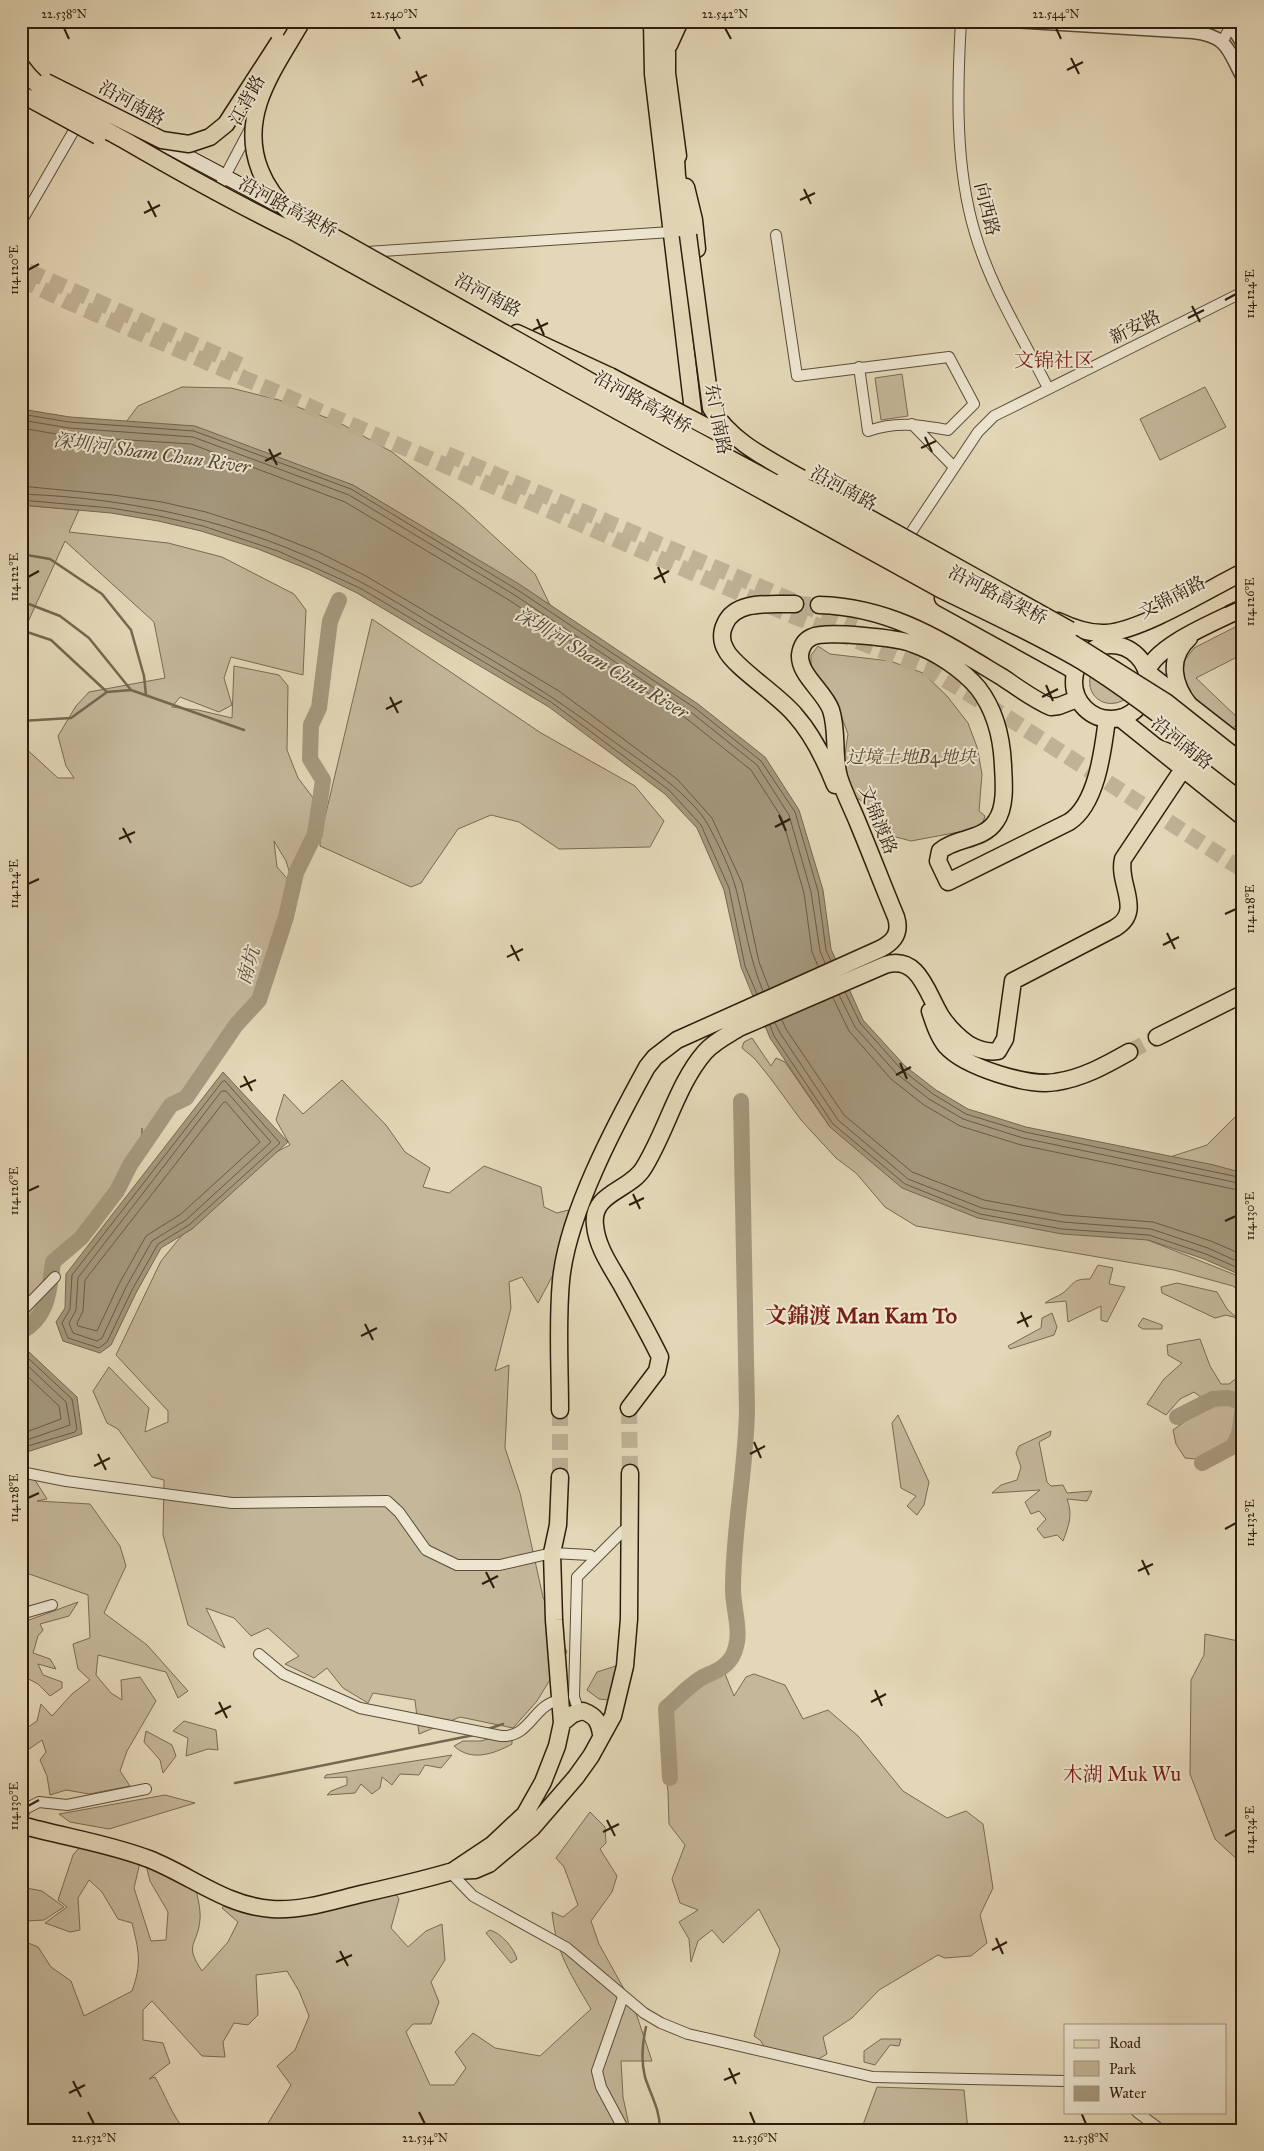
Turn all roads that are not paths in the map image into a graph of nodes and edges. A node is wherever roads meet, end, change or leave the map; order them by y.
1 (294, 21) edge
2 (302, 21) edge
3 (309, 21) edge
4 (642, 21) edge
5 (652, 21) edge
6 (667, 21) edge
7 (680, 21) edge
8 (961, 21) edge
9 (1010, 21) edge
10 (1236, 29) edge
11 (1223, 41) junction
12 (660, 49) junction
13 (21, 65) edge
14 (21, 70) edge
15 (1243, 78) edge
16 (21, 85) edge
17 (21, 94) edge
18 (80, 119) junction
19 (675, 143) junction
20 (224, 176) junction
21 (194, 180) junction
22 (215, 195) junction
23 (21, 222) edge
24 (671, 232) junction
25 (776, 235) dead end
26 (367, 252) junction
27 (1243, 292) edge
28 (504, 327) junction
29 (859, 367) junction
30 (1048, 388) junction
31 (912, 424) junction
32 (690, 431) junction
33 (717, 440) junction
34 (754, 451) junction
35 (705, 466) junction
36 (954, 467) junction
37 (844, 504) junction
38 (903, 544) junction
39 (888, 568) junction
40 (1243, 572) edge
41 (1243, 583) edge
42 (794, 604) tunnel mouth
43 (820, 604) tunnel mouth
44 (1243, 608) edge
45 (1044, 615) junction
46 (1194, 633) junction
47 (1118, 645) junction
48 (1093, 648) junction
49 (1074, 671) junction
50 (1147, 672) junction
51 (1077, 699) junction
52 (1166, 702) junction
53 (1190, 706) junction
54 (1113, 718) junction
55 (1243, 747) edge
56 (1158, 748) junction
57 (1243, 762) edge
58 (1183, 769) junction
59 (1243, 780) edge
60 (1243, 799) edge
61 (1243, 817) edge
62 (859, 958) junction
63 (866, 974) junction
64 (1243, 994) edge
65 (736, 1021) junction
66 (1157, 1037) tunnel mouth
67 (1129, 1052) tunnel mouth
68 (55, 1277) dead end
69 (21, 1312) edge
70 (629, 1408) tunnel mouth
71 (560, 1410) tunnel mouth
72 (21, 1472) edge
73 (630, 1473) tunnel mouth
74 (560, 1477) tunnel mouth
75 (623, 1530) dead end
76 (552, 1553) junction
77 (594, 1559) junction
78 (52, 1604) dead end
79 (21, 1614) edge
80 (259, 1654) dead end
81 (560, 1704) junction
82 (579, 1712) junction
83 (562, 1723) junction
84 (601, 1734) junction
85 (146, 1789) dead end
86 (21, 1823) edge
87 (451, 1871) junction
88 (623, 1997) junction
89 (1064, 2081) edge
90 (1140, 2114) edge
91 (624, 2130) edge
92 (1161, 2130) edge

1 - 14 main road, bridge
2 - 32 main road, 沿河路高架桥, bridge
3 - 20 street, 江背路
4 - 12 main road
5 - 12 main road, 东门南路
6 - 12 main road, 东门南路
7 - 12 main road
8 - 30 street, 向西路
9 - 11 street
10 - 11 street
11 - 15 street
12 - 19 main road, 东门南路
12 - 24 main road, 东门南路
13 - 20 main road, 沿河南路
13 - 21 main road, 沿河路高架桥, bridge
16 - 18 main road
17 - 21 main road, bridge
18 - 22 main road
18 - 23 street
19 - 33 main road, 东门南路
19 - 34 main road, bridge
20 - 22 street, 江背路
20 - 26 main road, 沿河南路
21 - 59 main road, 沿河路高架桥, bridge
22 - 35 main road
24 - 26 street
24 - 32 main road, 东门南路
25 - 29 street
26 - 28 main road, 沿河南路
27 - 30 street, 新安路
28 - 32 main road, 沿河南路
28 - 34 main road, bridge
29 - 31 street
29 - 31 street
30 - 36 street, 新安路
31 - 36 street
32 - 33 main road, 沿河南路
32 - 35 main road, 东门南路
32 - 37 main road, bridge
32 - 52 main road, 沿河路高架桥, bridge
33 - 35 main road, 东门南路
33 - 38 main road, 沿河南路
34 - 37 main road, bridge
35 - 39 main road
36 - 38 street, 新安路
37 - 45 main road, bridge
38 - 39 street, 新安路
38 - 48 main road, 沿河南路
39 - 49 main road
40 - 45 main road, bridge
41 - 47 main road, 文锦南路
42 - 62 main road, 文锦渡路
43 - 51 main road
44 - 46 main road
45 - 52 main road, bridge
46 - 50 main road
46 - 53 main road
47 - 48 main road
47 - 50 main road
48 - 49 main road
49 - 51 main road
50 - 53 main road, 沿河南路
50 - 54 main road
51 - 54 main road
52 - 57 main road, 沿河路高架桥, bridge
53 - 55 main road, 沿河南路
54 - 56 main road, 沿河南路
54 - 62 main road, 文锦渡路
56 - 58 main road, 沿河南路
56 - 60 main road
58 - 61 main road, 沿河南路
58 - 63 main road
62 - 65 main road
63 - 65 main road
63 - 67 main road
64 - 66 main road
65 - 70 main road
65 - 71 main road
68 - 69 street
72 - 76 street
73 - 84 main road
74 - 76 main road
75 - 77 street
76 - 77 street
76 - 81 main road
77 - 82 street
78 - 79 street
80 - 81 street
81 - 83 main road
82 - 83 main road
82 - 84 main road
83 - 87 main road
84 - 87 main road
85 - 86 street
86 - 87 main road
87 - 88 street
88 - 89 street
88 - 91 street
90 - 92 street

